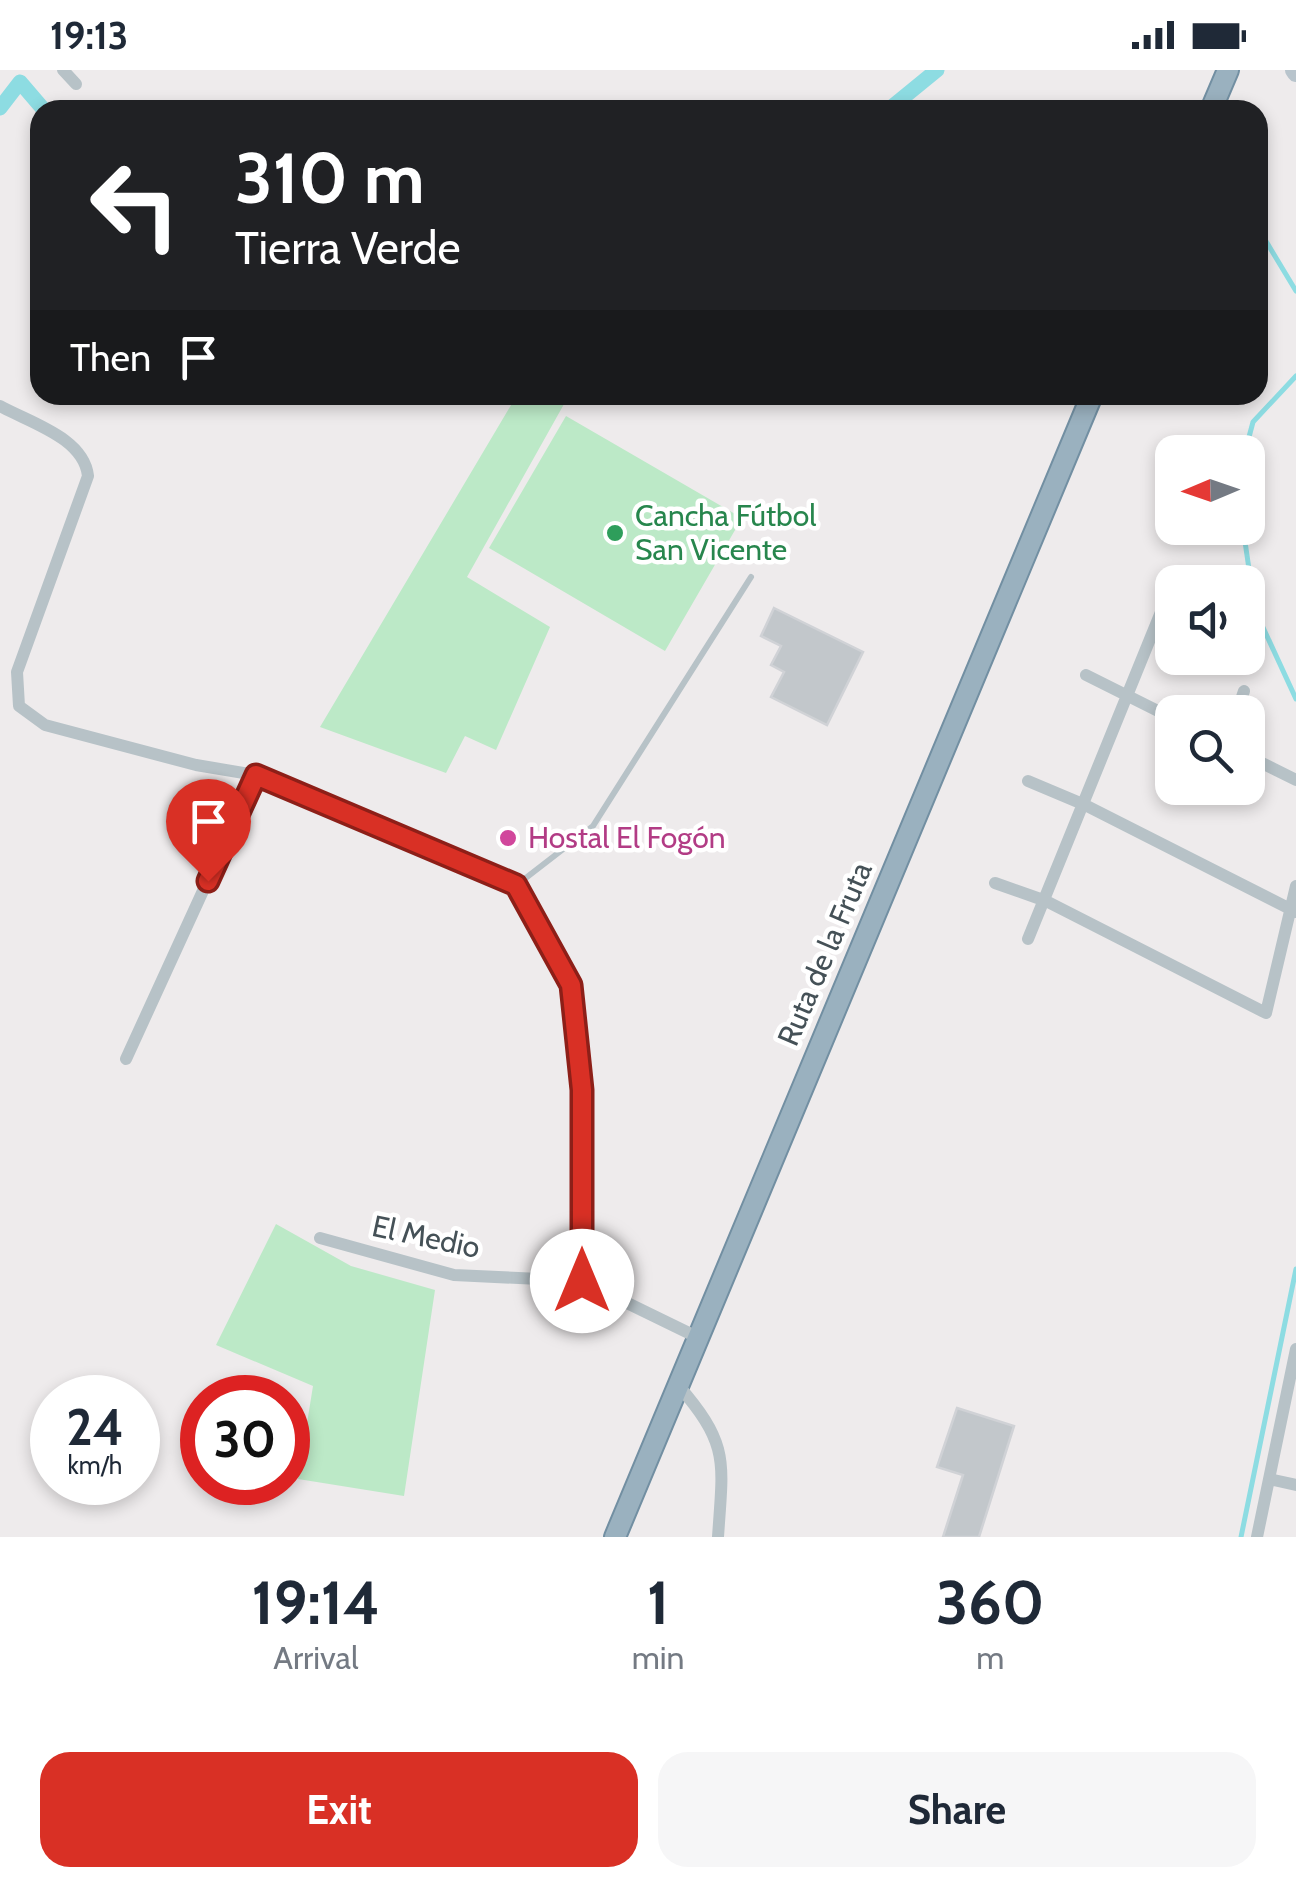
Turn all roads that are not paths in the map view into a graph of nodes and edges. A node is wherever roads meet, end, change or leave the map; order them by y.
1 (63, 70) edge
2 (1228, 70) edge
3 (76, 84) dead end
4 (1215, 100) edge
5 (1088, 405) edge
6 (0, 406) edge
7 (751, 577) dead end
8 (1155, 630) edge
9 (1086, 675) dead end
10 (1244, 691) dead end
11 (1243, 695) edge
12 (1129, 696) junction
13 (1155, 709) edge
14 (1265, 764) edge
15 (256, 775) junction
16 (1296, 780) edge
17 (1028, 781) dead end
18 (1085, 805) junction
19 (995, 883) dead end
20 (516, 885) junction
21 (1296, 886) edge
22 (1046, 901) junction
23 (1293, 910) edge
24 (1028, 938) dead end
25 (126, 1058) dead end
26 (320, 1238) dead end
27 (582, 1281) junction
28 (697, 1338) junction
29 (1296, 1349) edge
30 (678, 1385) junction
31 (1290, 1408) edge
32 (1269, 1478) junction
33 (1296, 1485) edge
34 (615, 1537) edge
35 (718, 1537) edge
36 (1256, 1537) edge

1 - 3 street
2 - 4 highway
5 - 28 highway, Ruta de la Fruta
6 - 15 street
7 - 20 lane
8 - 12 street
9 - 12 street
10 - 11 street
12 - 13 street
12 - 18 street
14 - 16 street
15 - 20 street
15 - 25 street
17 - 18 street
18 - 22 street
18 - 23 street
19 - 22 street
20 - 27 street
21 - 23 street
22 - 23 street
22 - 24 street
26 - 27 street, El Medio
27 - 28 street
28 - 30 highway, Ruta de la Fruta
29 - 31 street
30 - 34 highway, Ruta de la Fruta
30 - 35 street
31 - 32 street
32 - 33 street
32 - 36 street

